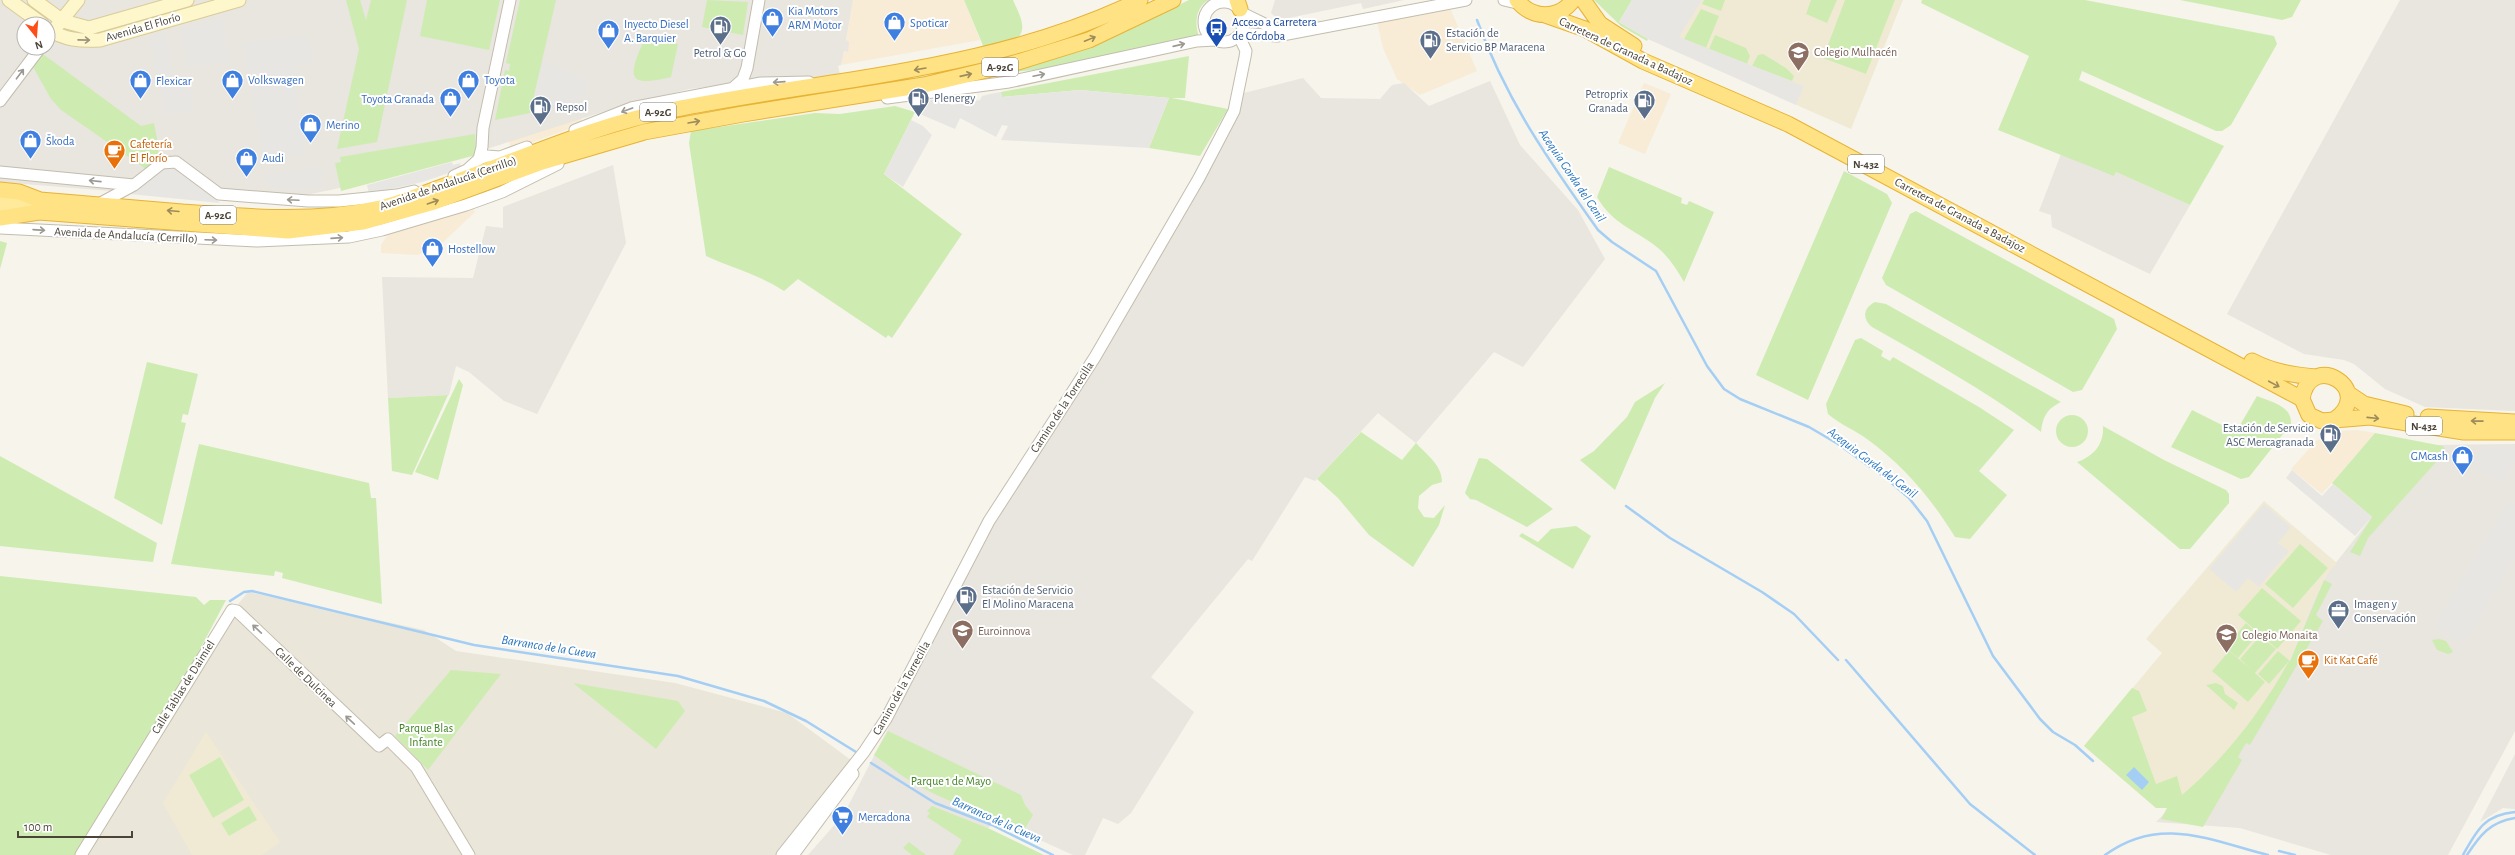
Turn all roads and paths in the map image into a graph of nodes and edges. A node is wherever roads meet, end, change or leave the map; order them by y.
1 (9, 0) edge
2 (34, 0) edge
3 (78, 0) edge
4 (187, 0) edge
5 (510, 0) edge
6 (759, 0) edge
7 (1140, 0) edge
8 (1173, 0) edge
9 (1438, 0) edge
10 (1466, 0) edge
11 (1504, 0) edge
12 (1573, 0) edge
13 (1583, 0) edge
14 (233, 1) edge
15 (1519, 2) edge
16 (1240, 8) edge
17 (141, 14) junction
18 (1545, 15) junction
19 (29, 16) edge
20 (62, 21) junction
21 (56, 25) edge
22 (143, 28) junction
23 (56, 34) edge
24 (1240, 35) junction
25 (1266, 37) junction
26 (1215, 40) junction
27 (1227, 42) junction
28 (34, 56) edge
29 (1245, 57) junction
30 (747, 68) junction
31 (761, 83) junction
32 (823, 86) junction
33 (733, 88) junction
34 (693, 95) junction
35 (0, 101) edge
36 (716, 101) junction
37 (817, 103) junction
38 (483, 137) junction
39 (503, 168) junction
40 (476, 171) junction
41 (0, 172) edge
42 (445, 180) junction
43 (134, 185) junction
44 (0, 190) edge
45 (432, 190) junction
46 (489, 196) junction
47 (0, 199) edge
48 (97, 205) junction
49 (40, 206) junction
50 (0, 209) edge
51 (0, 218) edge
52 (0, 228) edge
53 (264, 230) junction
54 (298, 240) junction
55 (2316, 377) junction
56 (2349, 394) junction
57 (2302, 399) junction
58 (2334, 420) junction
59 (2515, 422) edge
60 (2515, 432) edge
61 (232, 610) joint
62 (864, 752) junction
63 (81, 855) edge
64 (468, 855) edge
65 (782, 855) edge
66 (793, 855) edge

1 - 19 main road, Avenida El Florío
2 - 20 main road, Avenida El Florío
3 - 20 main road
4 - 17 main road, Avenida El Florío
5 - 38 street
6 - 30 street
7 -> 32 highway, A-92G
37 -> 8 highway, A-92G
9 - 16 street
10 - 25 street
11 - 15 street
12 - 18 highway
13 - 55 highway, Carretera de Granada a Badajoz / N-432
14 - 22 main road, Avenida El Florío
15 - 18 highway, N-432
16 - 24 street
16 - 26 street
17 - 20 main road, Avenida El Florío
17 - 22 main road
18 -> 57 highway, Carretera de Granada a Badajoz / N-432
20 - 21 main road
23 -> 22 main road, Avenida El Florío
24 - 25 street
24 - 27 street
24 - 29 street, Camino de la Torrecilla
25 - 29 street, Camino de la Torrecilla
26 - 27 street
37 -> 26 street
27 - 29 street
35 -> 28 street
29 - 62 street, Camino de la Torrecilla
30 - 31 street
30 - 33 street
32 -> 31 street, Avenida de Andalucía (Cerrillo)
31 - 33 street, Avenida de Andalucía (Cerrillo)
32 - 36 highway, Avenida de Andalucía (Cerrillo) / A-92G
33 - 34 street, Avenida de Andalucía (Cerrillo)
34 - 36 street
34 -> 39 street, Avenida de Andalucía (Cerrillo)
36 - 39 highway, Avenida de Andalucía (Cerrillo) / A-92G
39 -> 37 highway, Avenida de Andalucía (Cerrillo) / A-92G
38 - 39 street
38 - 40 street
39 - 40 highway, Avenida de Andalucía (Cerrillo) / A-92G
39 - 46 street, Avenida de Andalucía (Cerrillo)
40 - 42 street, Avenida de Andalucía (Cerrillo)
40 - 45 highway, Avenida de Andalucía (Cerrillo) / A-92G
40 - 46 street
53 -> 40 highway, Avenida de Andalucía (Cerrillo) / A-92G
43 -> 41 street
42 -> 43 street, Avenida de Andalucía (Cerrillo)
42 - 45 street
43 - 48 street, Avenida de Andalucía (Cerrillo)
44 - 49 highway, Avenida de Andalucía (Cerrillo)
45 -> 48 highway, Avenida de Andalucía (Cerrillo) / A-92G
54 -> 46 street, Avenida de Andalucía (Cerrillo)
47 - 49 main road, Avenida de Andalucía (Cerrillo) / A-92G
48 - 49 highway, Avenida de Andalucía (Cerrillo) / A-92G
49 - 50 main road, Avenida de Andalucía (Cerrillo) / A-92G
49 - 51 highway, Avenida de Andalucía (Cerrillo)
49 - 53 highway, Avenida de Andalucía (Cerrillo) / A-92G
52 -> 54 street, Avenida de Andalucía (Cerrillo)
53 - 54 street
55 - 56 highway, N-432
55 - 57 highway
56 - 58 highway
59 -> 56 highway, N-432
57 - 58 highway, N-432
58 -> 60 highway, N-432
61 - 63 street, Calle Tablas de Daimiel
64 -> 61 street, Calle de Dulcinea
62 - 65 street, Camino de la Torrecilla
62 - 66 street, Camino de la Torrecilla

